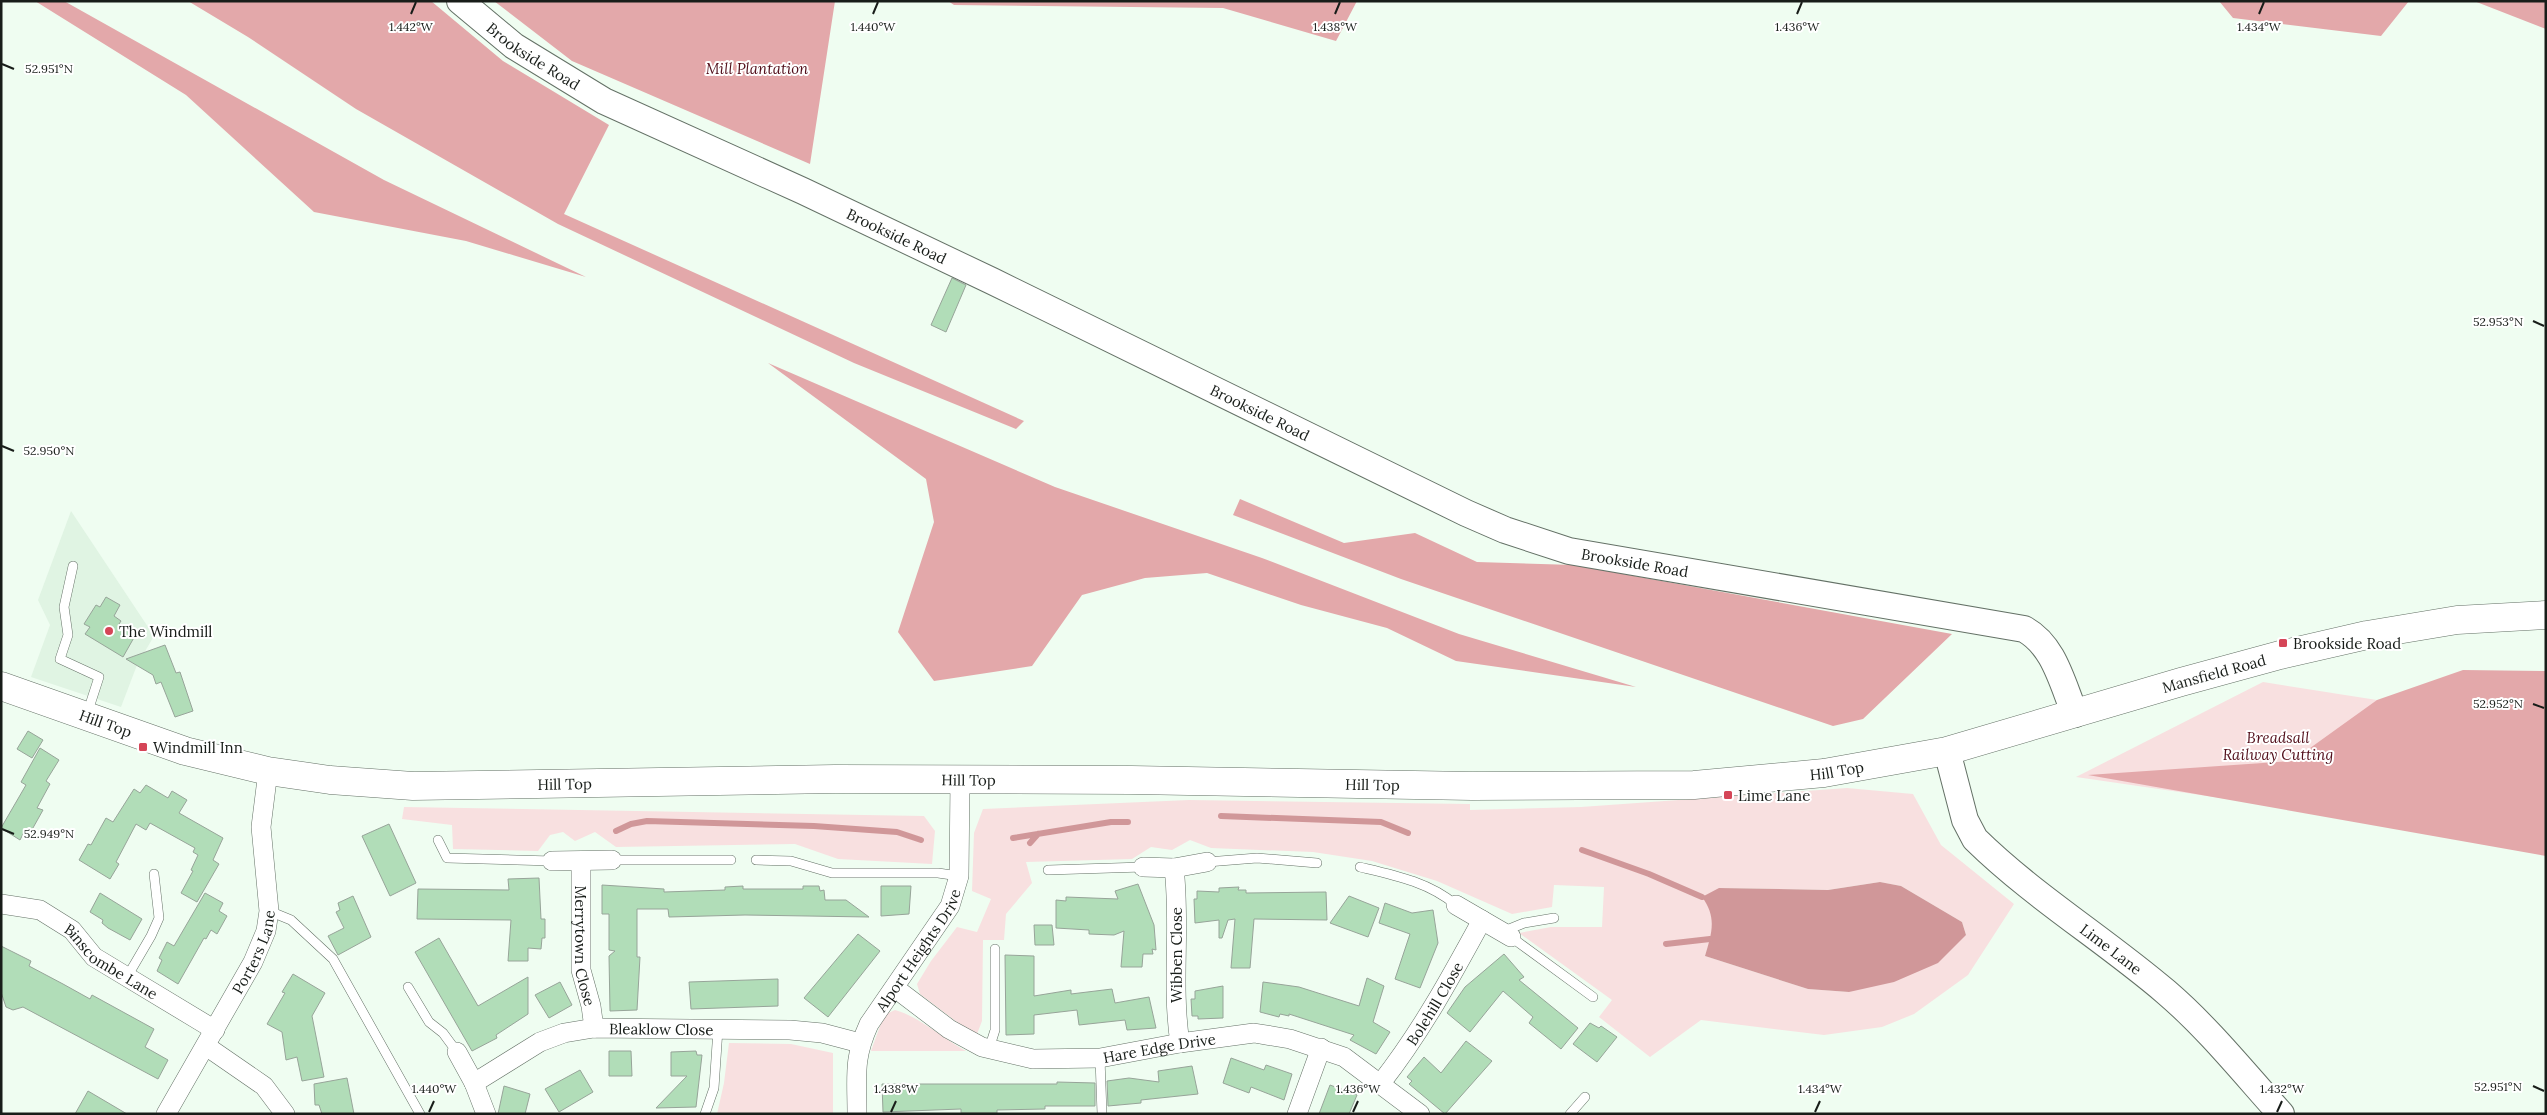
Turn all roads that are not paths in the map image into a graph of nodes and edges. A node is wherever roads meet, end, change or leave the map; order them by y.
1 (460, 1) edge
2 (74, 566) dead end
3 (2546, 615) edge
4 (1, 686) edge
5 (87, 714) junction
6 (2075, 714) junction
7 (1947, 751) junction
8 (268, 771) junction
9 (960, 780) junction
10 (438, 840) dead end
11 (612, 860) joint
12 (731, 860) dead end
13 (756, 860) dead end
14 (552, 861) joint
15 (581, 862) junction
16 (1207, 862) joint
17 (1317, 863) dead end
18 (1143, 867) joint
19 (1360, 867) dead end
20 (1174, 868) junction
21 (1048, 870) dead end
22 (154, 874) dead end
23 (959, 876) junction
24 (1, 904) edge
25 (1456, 905) joint
26 (269, 911) junction
27 (1554, 918) dead end
28 (1482, 920) junction
29 (1506, 934) junction
30 (995, 949) dead end
31 (127, 977) junction
32 (408, 987) dead end
33 (896, 988) junction
34 (1593, 997) dead end
35 (594, 1028) junction
36 (718, 1029) junction
37 (211, 1038) junction
38 (860, 1043) junction
39 (1180, 1043) junction
40 (1321, 1048) junction
41 (989, 1050) junction
42 (457, 1052) joint
43 (1100, 1058) junction
44 (474, 1083) junction
45 (1380, 1083) junction
46 (1585, 1097) dead end
47 (166, 1114) edge
48 (285, 1114) edge
49 (420, 1114) edge
50 (486, 1114) edge
51 (705, 1114) edge
52 (857, 1114) edge
53 (1102, 1114) edge
54 (1297, 1114) edge
55 (1420, 1114) edge
56 (1570, 1114) edge
57 (2281, 1114) edge

1 - 6 street, Brookside Road
2 - 5 lane
3 - 6 main road, Mansfield Road
4 - 5 main road, Hill Top
5 - 8 main road, Hill Top
6 - 7 main road, Mansfield Road
7 - 9 main road, Hill Top
7 - 57 street, Lime Lane
8 - 9 main road, Hill Top
8 - 26 street, Porters Lane
9 - 23 street, Alport Heights Drive
10 - 14 lane
11 - 12 lane
11 - 15 street
13 - 23 lane
14 - 15 street
15 - 35 street, Merrytown Close
16 - 17 lane
16 - 20 street
18 - 20 street
18 - 21 lane
19 - 25 lane
20 - 39 street, Wibben Close
22 - 31 lane
23 - 33 street, Alport Heights Drive
24 - 31 street, Binscombe Lane
25 - 28 street
26 - 37 street, Porters Lane
26 - 49 lane
27 - 29 lane
28 - 29 street
28 - 45 street, Bolehill Close
29 - 34 lane
30 - 41 lane
31 - 37 street, Binscombe Lane
32 - 42 lane
33 - 38 street, Alport Heights Drive
33 - 41 street, Hare Edge Drive
35 - 36 street, Bleaklow Close
35 - 44 street, Bleaklow Close
36 - 38 street, Bleaklow Close
36 - 51 lane
37 - 47 street, Porters Lane
37 - 48 street, Binscombe Lane
38 - 52 street, Alport Heights Drive
39 - 40 street, Hare Edge Drive
39 - 43 street, Hare Edge Drive
40 - 45 street, Hare Edge Drive
40 - 54 street
41 - 43 street, Hare Edge Drive
42 - 44 street
43 - 53 lane
44 - 50 street
45 - 55 street, Hare Edge Drive
46 - 56 lane

